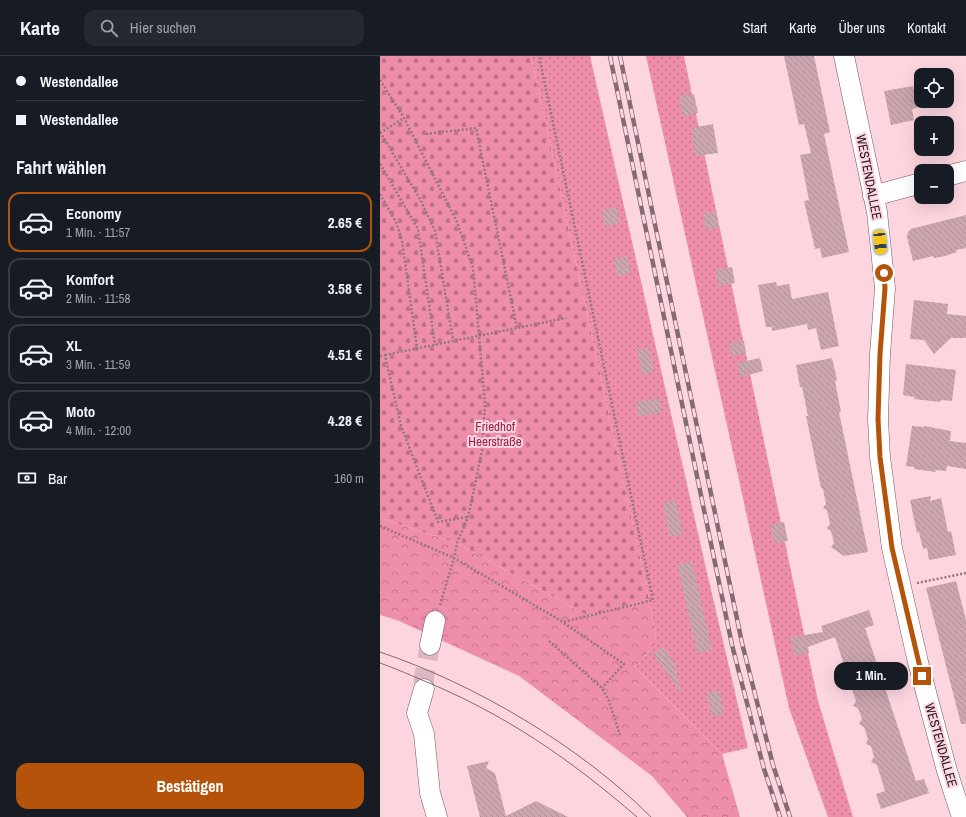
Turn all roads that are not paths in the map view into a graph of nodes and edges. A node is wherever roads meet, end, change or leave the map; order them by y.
1 (844, 56) edge
2 (966, 171) edge
3 (954, 174) edge
4 (914, 185) edge
5 (873, 196) junction
6 (435, 621) road end
7 (430, 645) tunnel mouth
8 (424, 689) tunnel mouth
9 (437, 817) edge
10 (962, 817) edge

1 - 5 street, WESTENDALLEE
2 - 3 street
4 - 5 street
5 - 10 street, WESTENDALLEE
6 - 7 street
8 - 9 street

